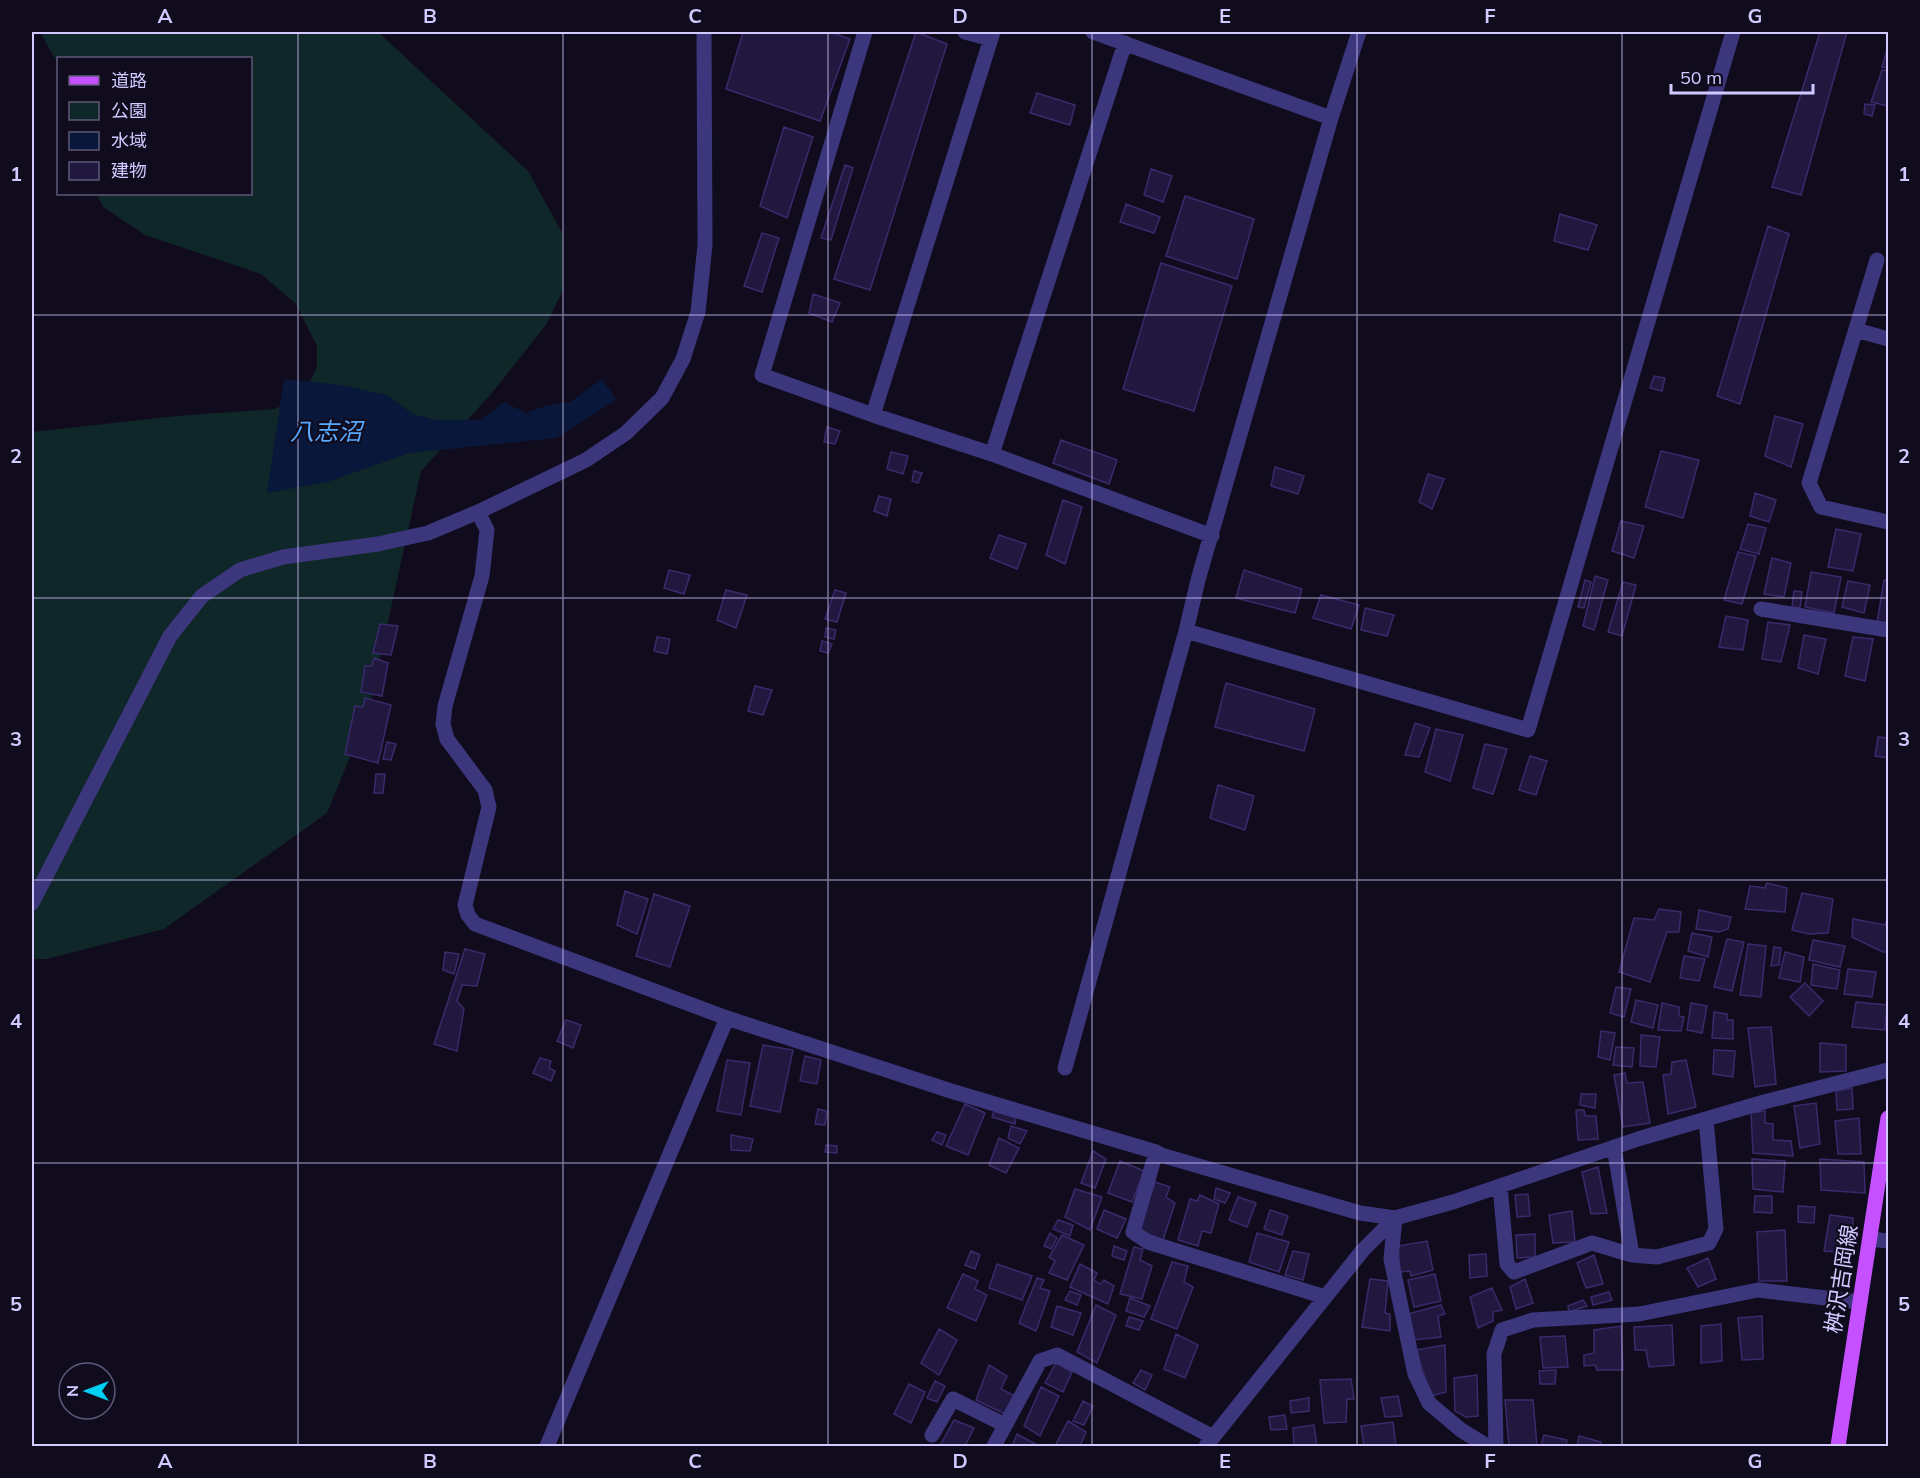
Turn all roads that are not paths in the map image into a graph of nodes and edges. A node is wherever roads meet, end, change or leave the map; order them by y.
1 (704, 32) edge
2 (866, 32) edge
3 (965, 32) edge
4 (1093, 32) edge
5 (1359, 32) edge
6 (1733, 32) edge
7 (992, 35) edge
8 (1125, 43) junction
9 (1331, 118) junction
10 (1877, 260) dead end
11 (1856, 330) junction
12 (1888, 339) edge
13 (873, 415) junction
14 (992, 454) junction
15 (478, 512) junction
16 (1888, 522) edge
17 (1212, 536) junction
18 (1761, 609) dead end
19 (1888, 630) edge
20 (1186, 631) junction
21 (32, 903) edge
22 (728, 1018) junction
23 (1065, 1068) dead end
24 (1888, 1070) edge
25 (1888, 1118) edge
26 (1706, 1119) junction
27 (1614, 1147) junction
28 (1156, 1152) junction
29 (1500, 1186) junction
30 (1395, 1218) junction
31 (1870, 1239) junction
32 (1888, 1240) edge
33 (1632, 1255) junction
34 (1325, 1297) junction
35 (1860, 1302) junction
36 (1005, 1425) junction
37 (932, 1435) dead end
38 (1210, 1442) edge
39 (547, 1446) edge
40 (994, 1446) edge
41 (1487, 1446) edge
42 (1496, 1446) edge
43 (1838, 1446) edge

1 - 15 street
2 - 13 street
3 - 7 street
4 - 8 street
5 - 9 street
6 - 20 street
7 - 13 street
8 - 9 street
8 - 14 street
9 - 17 street
10 - 11 street
11 - 12 street
11 - 16 street
13 - 14 street
14 - 17 street
15 - 21 street
15 - 22 street
17 - 20 street
18 - 19 street
20 - 23 street
22 - 28 street
22 - 39 street
24 - 26 street
25 - 31 main road, 桝沢吉岡線
26 - 27 street
26 - 33 street
27 - 29 street
27 - 33 street
28 - 30 street
28 - 34 street
29 - 30 street
29 - 33 street
30 - 34 street
30 - 41 street
31 - 32 street
31 - 35 main road, 桝沢吉岡線
34 - 38 street
35 - 42 street
35 - 43 main road, 桝沢吉岡線
36 - 37 street
36 - 38 street
36 - 40 street

